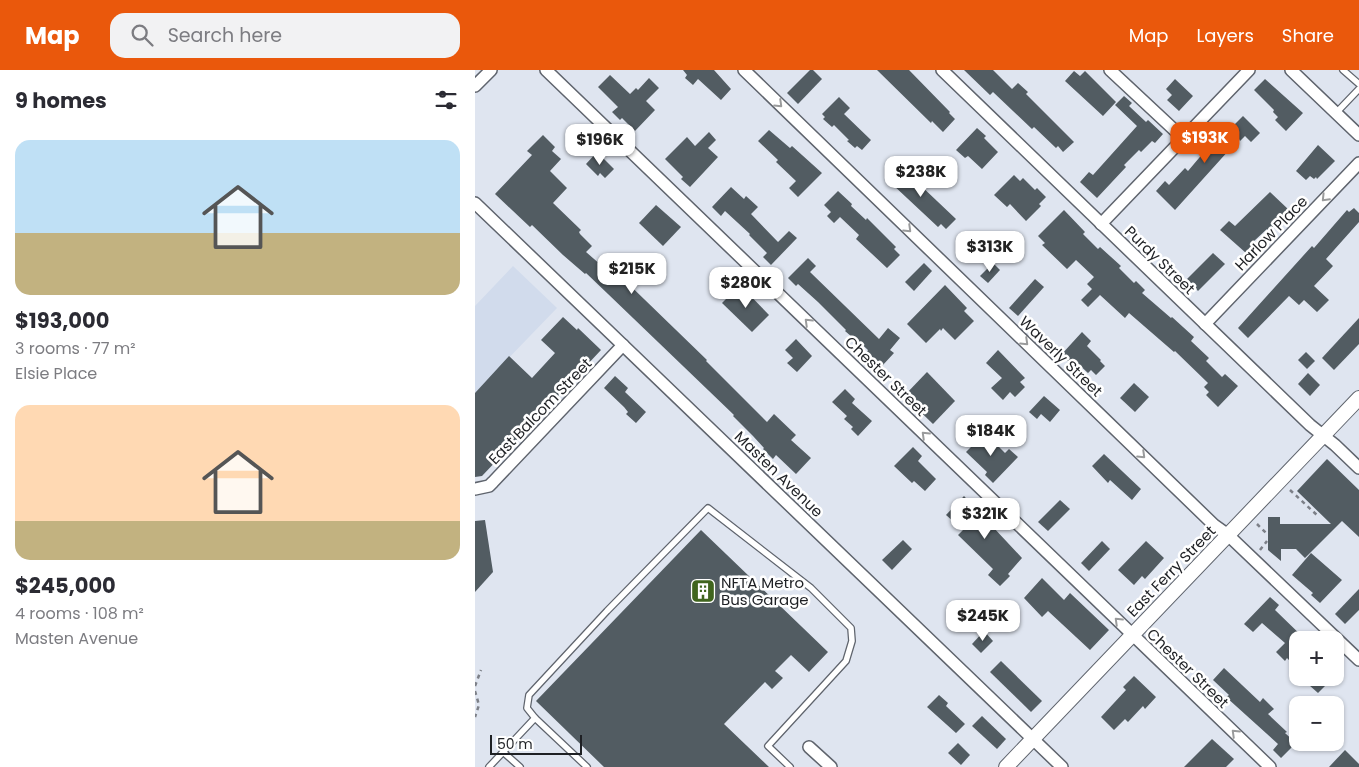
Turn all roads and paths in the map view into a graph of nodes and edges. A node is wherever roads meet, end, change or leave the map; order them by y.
1 (491, 70) edge
2 (546, 70) edge
3 (744, 70) edge
4 (942, 70) edge
5 (1110, 70) edge
6 (1249, 70) edge
7 (1291, 70) edge
8 (1343, 70) edge
9 (1359, 84) edge
10 (475, 86) edge
11 (1359, 89) edge
12 (1336, 113) junction
13 (1359, 135) edge
14 (1184, 138) junction
15 (1359, 163) edge
16 (475, 203) edge
17 (1101, 224) junction
18 (1205, 324) junction
19 (623, 345) junction
20 (1359, 398) edge
21 (1323, 436) junction
22 (1359, 468) edge
23 (475, 489) edge
24 (1290, 490) dead end
25 (1317, 516) dead end
26 (1257, 524) dead end
27 (1267, 534) dead end
28 (1228, 535) junction
29 (1267, 542) dead end
30 (1260, 550) dead end
31 (1133, 635) junction
32 (1359, 660) edge
33 (481, 670) dead end
34 (475, 686) edge
35 (475, 691) edge
36 (475, 717) edge
37 (535, 718) junction
38 (1033, 739) junction
39 (809, 746) dead end
40 (503, 752) junction
41 (489, 767) edge
42 (519, 767) edge
43 (587, 767) edge
44 (790, 767) edge
45 (831, 767) edge
46 (1006, 767) edge
47 (1062, 767) edge
48 (1270, 767) edge

1 - 10 street
31 -> 2 street, Chester Street
3 -> 28 street, Waverly Street
4 - 17 street, Purdy Street
5 - 14 street
6 - 14 street
7 - 12 street
8 - 9 lane
11 - 12 lane
12 - 13 street
14 - 17 street
15 -> 18 street, Harlow Place
16 - 19 street, Masten Avenue
17 - 18 street, Purdy Street
18 - 21 street, Purdy Street
19 - 23 street, East Balcom Street
19 - 38 street, Masten Avenue
20 - 21 street, East Ferry Street
21 - 22 street, Purdy Street
21 - 28 street, East Ferry Street
24 - 25 path
26 - 27 path
28 - 31 street, East Ferry Street
28 - 32 street, Waverly Street
29 - 30 path
31 - 38 street, East Ferry Street
48 -> 31 street, Chester Street
33 - 34 path
35 - 36 path
37 - 40 lane
37 - 43 lane
37 - 44 lane
38 - 46 street, East Ferry Street
38 - 47 street, Masten Avenue
39 - 45 street
40 - 41 lane
40 - 42 lane

